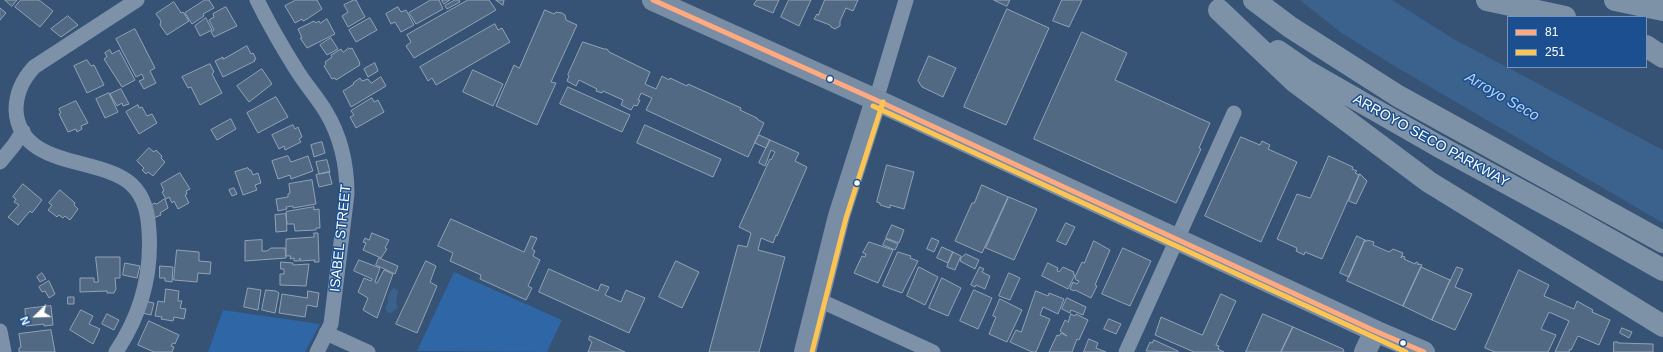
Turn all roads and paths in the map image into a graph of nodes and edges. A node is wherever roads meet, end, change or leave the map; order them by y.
1 (137, 0) edge
2 (257, 0) edge
3 (653, 0) edge
4 (906, 0) edge
5 (1254, 0) edge
6 (1487, 0) edge
7 (1615, 0) edge
8 (1213, 5) edge
9 (1663, 10) edge
10 (1561, 16) edge
11 (1647, 45) edge
12 (1647, 46) edge
13 (1663, 52) edge
14 (1663, 57) edge
15 (876, 100) junction
16 (1234, 112) dead end
17 (23, 131) junction
18 (0, 162) edge
19 (1178, 239) junction
20 (1663, 242) edge
21 (1663, 270) edge
22 (819, 300) junction
23 (1663, 326) edge
24 (0, 331) edge
25 (1375, 331) junction
26 (326, 333) junction
27 (4, 352) edge
28 (116, 352) edge
29 (317, 352) edge
30 (331, 352) edge
31 (368, 352) edge
32 (805, 352) edge
33 (933, 352) edge
34 (1126, 352) edge
35 (1365, 352) edge
36 (1424, 352) edge

1 - 17 street
2 - 26 street, ISABEL STREET
3 - 15 main road
4 - 15 street
5 - 20 highway, ARROYO SECO PARKWAY
6 - 10 highway
7 - 9 highway
8 - 21 highway, ARROYO SECO PARKWAY
8 - 23 highway
11 - 13 highway
12 - 14 highway
15 - 19 main road
15 - 22 main road
16 - 19 street
17 - 18 street
17 - 28 street
19 - 25 main road
19 - 34 street
22 - 32 main road
22 - 33 street
24 - 27 street
25 - 35 main road
25 - 36 main road
26 - 29 street, ISABEL STREET
26 - 30 street
26 - 31 street

